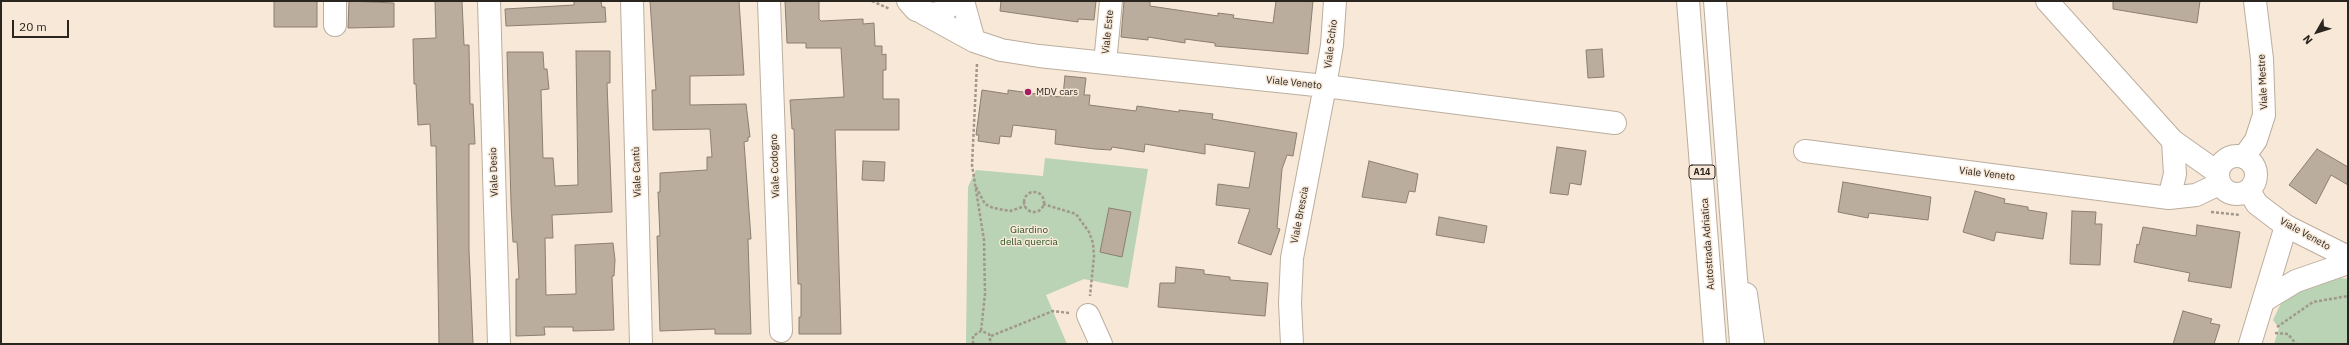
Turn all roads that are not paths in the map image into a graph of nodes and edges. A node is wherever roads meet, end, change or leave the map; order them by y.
1 (335, 1) edge
2 (489, 1) edge
3 (632, 1) edge
4 (769, 1) edge
5 (956, 1) edge
6 (963, 1) edge
7 (1111, 1) edge
8 (1335, 1) edge
9 (1688, 1) edge
10 (1715, 1) edge
11 (2047, 1) edge
12 (2255, 1) edge
13 (916, 7) edge
14 (335, 25) dead end
15 (976, 50) junction
16 (1105, 63) junction
17 (1325, 86) junction
18 (1614, 123) dead end
19 (1726, 138) junction
20 (1700, 141) junction
21 (2173, 141) junction
22 (1805, 151) dead end
23 (2244, 157) junction
24 (2218, 178) junction
25 (2249, 191) junction
26 (2169, 198) junction
27 (2286, 226) junction
28 (2348, 257) edge
29 (2348, 263) edge
30 (2263, 301) junction
31 (1088, 315) road end
32 (781, 331) dead end
33 (499, 344) edge
34 (641, 344) edge
35 (1101, 344) edge
36 (1292, 344) edge
37 (1706, 344) edge
38 (1715, 344) edge
39 (1741, 344) edge
40 (1753, 344) edge
41 (2250, 344) edge

1 - 14 main road
2 - 33 main road, Viale Desio
3 - 34 main road, Viale Cantù
4 - 32 main road, Viale Codogno
5 - 13 main road
6 - 15 main road
7 - 16 main road, Viale Este
8 - 17 main road, Viale Schio
9 - 20 main road, Autostrada Adriatica / A14
10 - 19 main road, A14
11 - 21 main road
12 - 23 main road, Viale Mestre
13 - 15 main road, Viale Veneto
15 - 16 main road, Viale Veneto
16 - 17 main road, Viale Veneto
17 - 18 main road, Viale Veneto
17 - 36 main road, Viale Brescia
19 - 39 main road, A14
19 - 40 main road
20 - 37 main road
20 - 38 main road, Autostrada Adriatica / A14
21 - 24 main road
21 - 26 main road
22 - 26 main road, Viale Veneto
23 - 24 main road, Viale Veneto
23 - 25 main road
24 - 25 main road
24 - 26 main road, Viale Veneto
25 - 27 main road, Viale Veneto
27 - 28 main road, Viale Veneto
27 - 30 main road
29 - 30 main road
30 - 41 main road
31 - 35 main road

